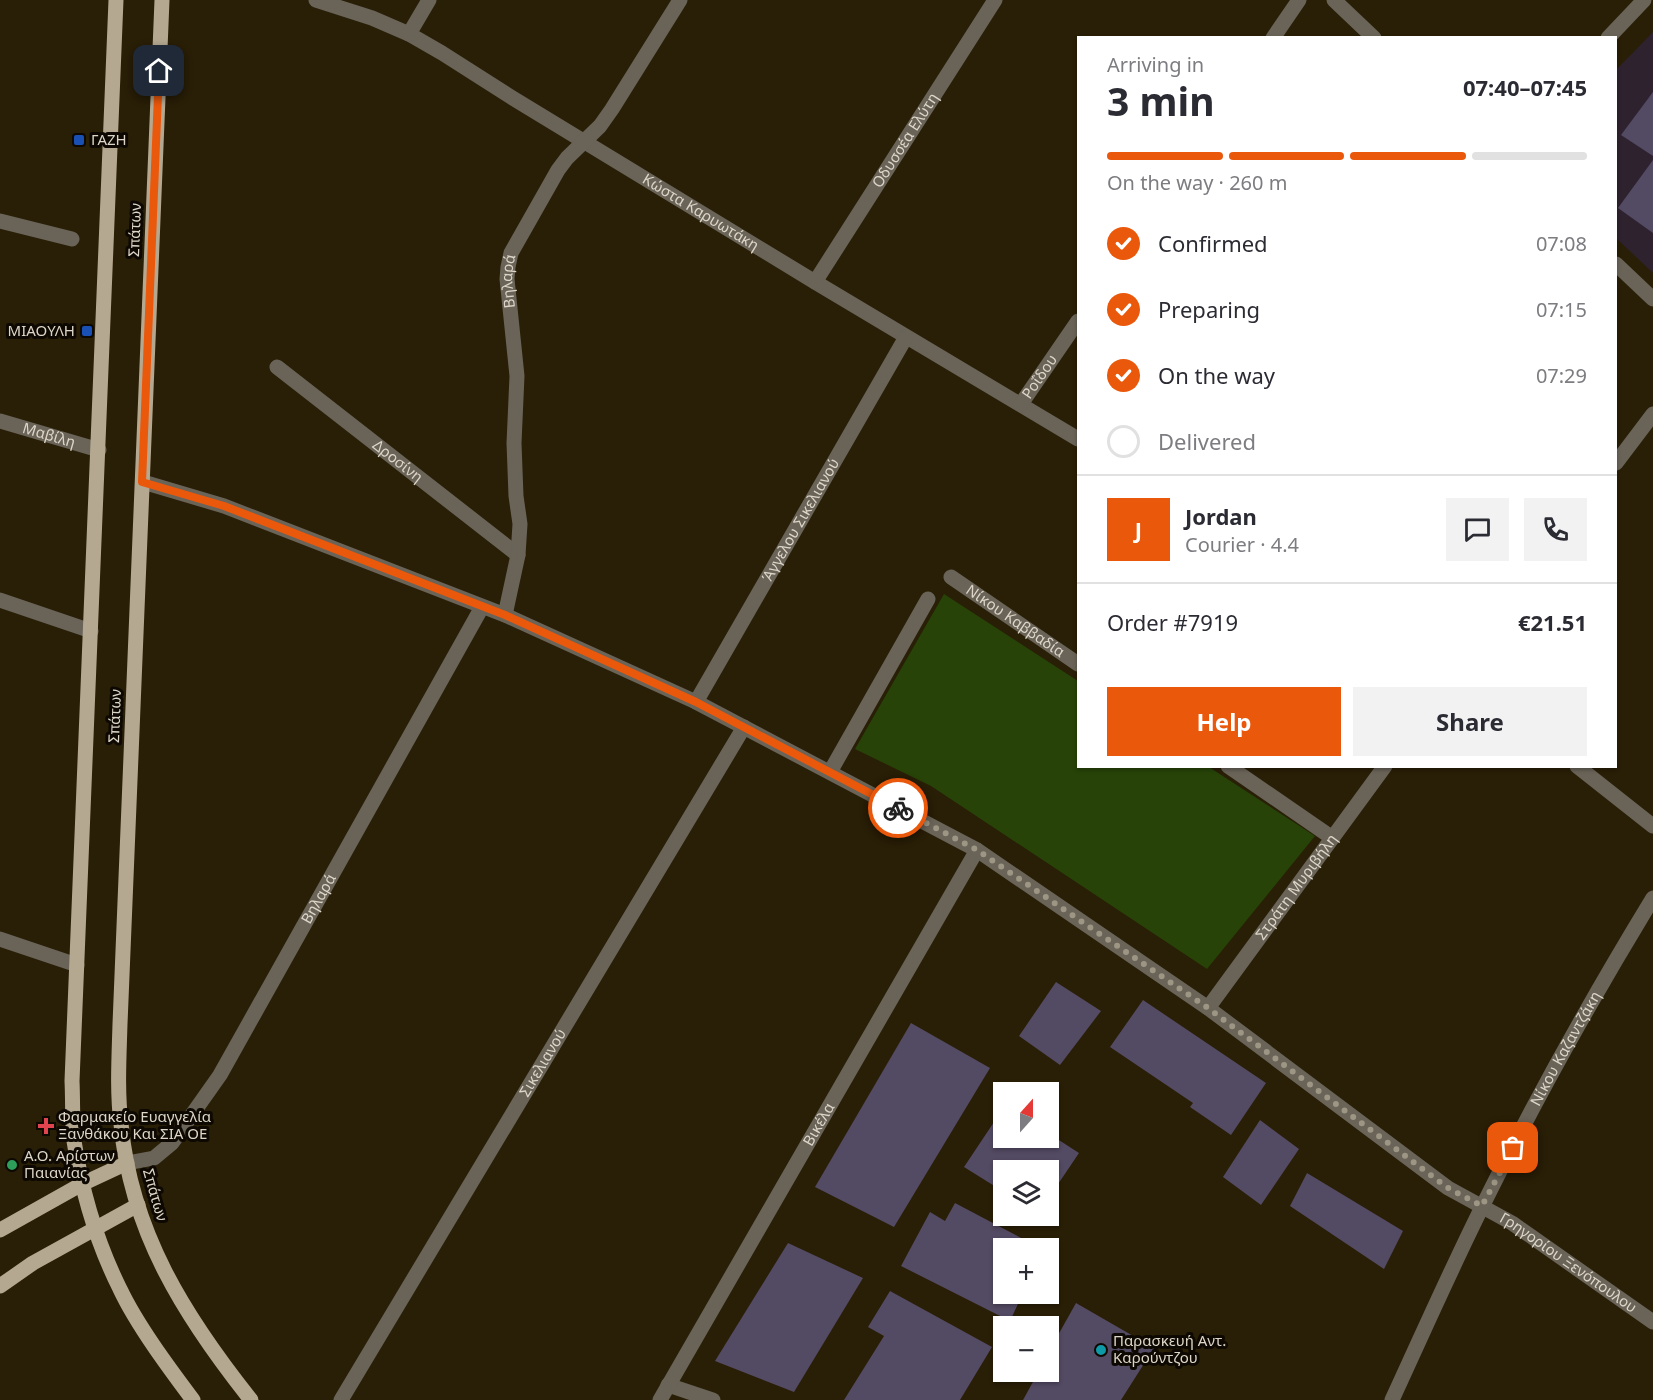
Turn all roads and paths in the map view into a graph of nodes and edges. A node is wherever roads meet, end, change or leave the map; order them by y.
1 (116, 0) edge
2 (162, 0) edge
3 (316, 0) edge
4 (429, 0) edge
5 (680, 0) edge
6 (996, 0) edge
7 (1299, 0) edge
8 (1334, 0) edge
9 (1644, 0) edge
10 (409, 34) junction
11 (1274, 36) edge
12 (1372, 36) edge
13 (1610, 36) edge
14 (584, 142) junction
15 (0, 221) edge
16 (72, 239) dead end
17 (1617, 265) edge
18 (815, 282) junction
19 (1653, 299) edge
20 (1077, 322) edge
21 (906, 337) junction
22 (277, 367) dead end
23 (1021, 405) junction
24 (1653, 414) edge
25 (0, 421) edge
26 (1077, 438) edge
27 (99, 450) junction
28 (1617, 462) edge
29 (142, 482) junction
30 (518, 555) junction
31 (951, 577) dead end
32 (928, 599) dead end
33 (0, 600) edge
34 (482, 607) junction
35 (505, 615) junction
36 (91, 631) junction
37 (1077, 663) edge
38 (696, 702) junction
39 (744, 727) junction
40 (1231, 768) edge
41 (1383, 768) edge
42 (1580, 768) edge
43 (830, 772) junction
44 (1653, 826) edge
45 (1331, 837) junction
46 (977, 850) junction
47 (1653, 898) edge
48 (0, 939) edge
49 (77, 965) junction
50 (1208, 1008) junction
51 (127, 1163) junction
52 (82, 1184) junction
53 (138, 1205) junction
54 (1482, 1206) junction
55 (95, 1228) junction
56 (0, 1230) edge
57 (0, 1286) edge
58 (1653, 1323) edge
59 (668, 1385) junction
60 (193, 1400) edge
61 (251, 1400) edge
62 (341, 1400) edge
63 (660, 1400) edge
64 (713, 1400) edge
65 (1392, 1400) edge

1 - 27 main road, Σπάτων
2 - 29 main road, Σπάτων
3 - 10 street, Κώστα Καρυωτάκη
4 - 10 street
5 - 14 street, Βηλαρά
6 - 18 street, Οδυσσέα Ελύτη
7 - 11 street
8 - 12 street
9 - 13 street
10 - 14 street, Κώστα Καρυωτάκη
14 - 18 street, Κώστα Καρυωτάκη
14 - 30 street, Βηλαρά
15 - 16 street
17 - 19 street
18 - 21 street, Κώστα Καρυωτάκη
20 - 23 street, Ροΐδου
21 - 23 street, Κώστα Καρυωτάκη
21 - 38 street, Άγγελου Σικελιανού
22 - 30 street, Δροσίνη
23 - 26 street, Κώστα Καρυωτάκη
24 - 28 street
25 - 27 street, Μαβίλη
27 - 36 main road, Σπάτων
29 - 34 street, Γρηγορίου Ξενόπουλου
29 - 51 main road, Σπάτων
30 - 35 street, Βηλαρά
31 - 37 street, Νίκου Καββαδία
32 - 43 street
33 - 36 street
34 - 35 street, Γρηγορίου Ξενόπουλου
34 - 51 street, Βηλαρά
35 - 38 street, Γρηγορίου Ξενόπουλου
36 - 49 main road, Σπάτων
38 - 39 street, Γρηγορίου Ξενόπουλου
39 - 43 street, Γρηγορίου Ξενόπουλου
39 - 62 street, Σικελιανού
40 - 45 street
41 - 45 street, Στράτη Μυριβήλη
42 - 44 street
43 - 46 street, Γρηγορίου Ξενόπουλου
45 - 50 street, Στράτη Μυριβήλη
46 - 50 street, Γρηγορίου Ξενόπουλου
46 - 59 street, Βικέλα
47 - 54 street, Νίκου Καζαντζάκη
48 - 49 street
49 - 52 main road, Σπάτων
50 - 54 street, Γρηγορίου Ξενόπουλου
51 - 52 main road
51 - 53 main road, Σπάτων
52 - 55 main road, Σπάτων
52 - 56 main road
53 - 55 main road
53 - 61 main road, Σπάτων
54 - 58 street, Γρηγορίου Ξενόπουλου
54 - 65 street, Νίκου Καζαντζάκη
55 - 57 main road
55 - 60 main road, Σπάτων
59 - 63 street, Βικέλα
59 - 64 street

